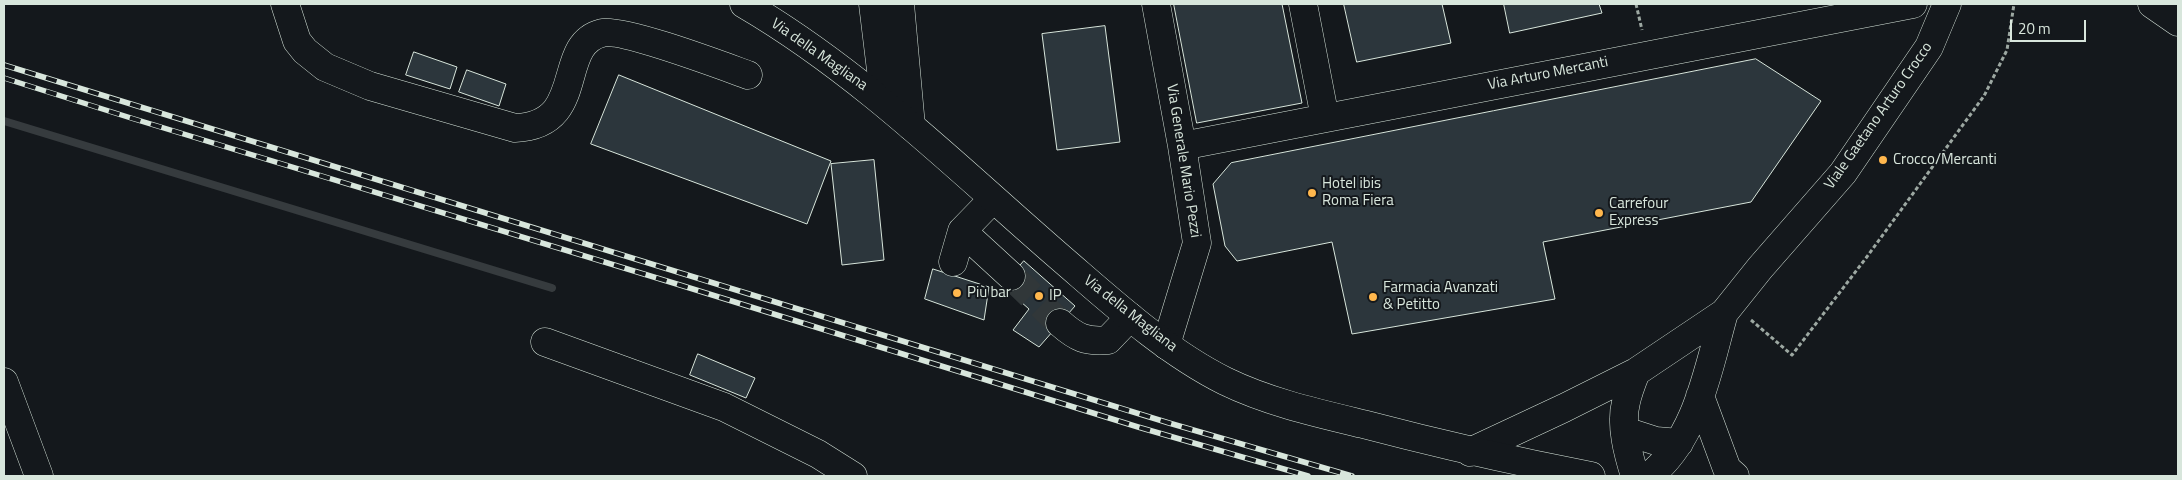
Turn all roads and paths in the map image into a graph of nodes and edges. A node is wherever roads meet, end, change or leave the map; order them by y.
1 (285, 4) edge
2 (744, 4) edge
3 (873, 4) edge
4 (900, 4) edge
5 (1156, 4) edge
6 (1303, 4) edge
7 (1913, 4) edge
8 (1947, 4) edge
9 (2014, 4) edge
10 (2152, 4) edge
11 (2178, 22) edge
12 (748, 74) dead end
13 (885, 103) junction
14 (1325, 118) junction
15 (911, 126) junction
16 (1182, 146) junction
17 (993, 199) junction
18 (962, 231) junction
19 (953, 262) dead end
20 (1010, 276) tunnel mouth
21 (1724, 313) junction
22 (1130, 317) junction
23 (1060, 323) tunnel mouth
24 (545, 342) dead end
25 (1166, 345) junction
26 (1792, 355) dead end
27 (1636, 372) junction
28 (4, 382) edge
29 (4, 396) edge
30 (1700, 396) junction
31 (1625, 431) junction
32 (1679, 443) junction
33 (1470, 452) junction
34 (24, 476) edge
35 (39, 476) edge
36 (853, 476) edge
37 (1591, 476) edge
38 (1635, 476) edge
39 (1650, 476) edge
40 (1735, 476) edge

1 - 12 main road
2 - 13 main road, Via della Magliana
3 - 13 main road
4 - 15 main road
5 - 16 main road, Via Generale Mario Pezzi
6 - 14 main road
7 - 14 main road, Via Arturo Mercanti
8 - 21 main road, Viale Gaetano Arturo Crocco
9 - 26 path
10 - 11 main road
13 - 15 main road, Via della Magliana
14 - 16 main road, Via Arturo Mercanti
15 - 17 main road, Via della Magliana
16 - 25 main road, Via Generale Mario Pezzi
17 - 18 main road
17 - 22 main road, Via della Magliana
18 - 19 main road
18 - 20 main road
21 - 27 main road, Viale Gaetano Arturo Crocco
21 - 30 main road, Viale Gaetano Arturo Crocco
22 - 23 main road
22 - 25 main road, Via della Magliana
24 - 36 main road
25 - 33 main road, Via della Magliana
27 - 31 main road
27 - 33 main road, Viale Gaetano Arturo Crocco
28 - 35 main road
29 - 34 main road
30 - 32 main road, Viale Gaetano Arturo Crocco
30 - 40 main road
31 - 32 main road
31 - 38 main road
32 - 39 main road, Viale Gaetano Arturo Crocco
33 - 37 main road, Via della Magliana

